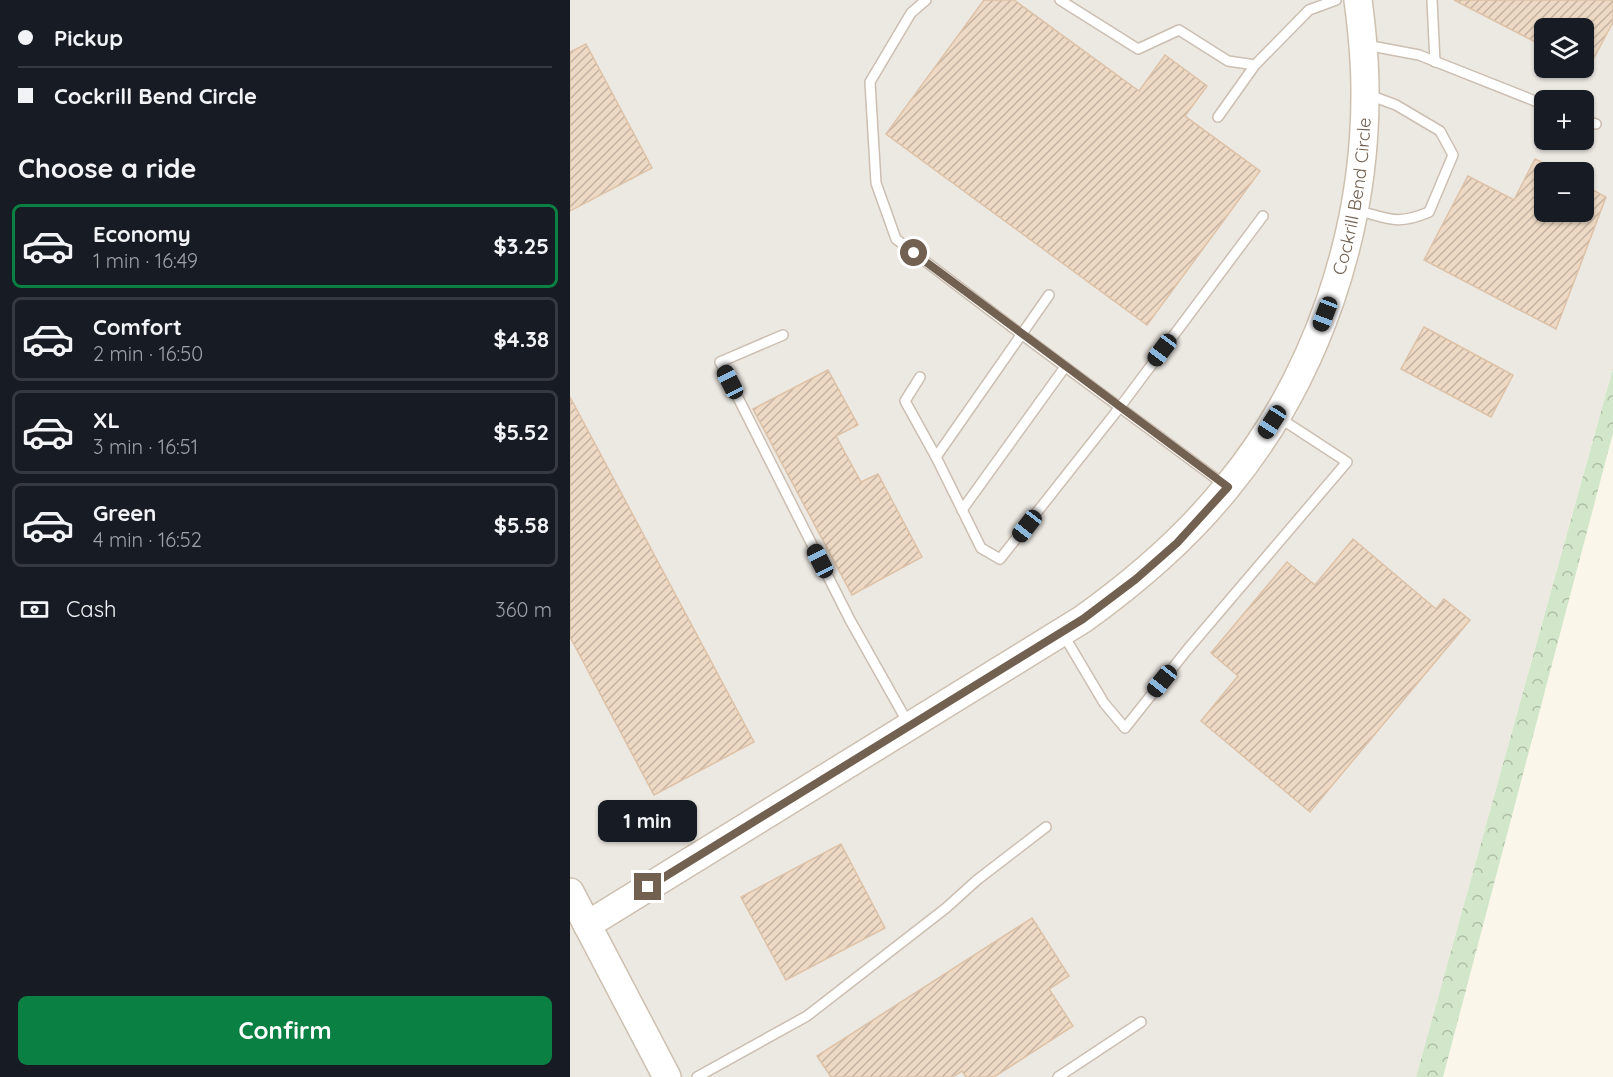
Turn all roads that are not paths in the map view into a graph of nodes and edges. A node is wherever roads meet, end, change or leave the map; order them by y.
1 (926, 0) edge
2 (1060, 0) edge
3 (1336, 0) edge
4 (1358, 0) edge
5 (1432, 0) edge
6 (1363, 44) junction
7 (1435, 62) junction
8 (1255, 65) junction
9 (1365, 94) junction
10 (1534, 101) edge
11 (1218, 117) dead end
12 (1354, 209) junction
13 (1263, 216) dead end
14 (1049, 295) dead end
15 (1021, 334) junction
16 (783, 335) dead end
17 (1065, 367) junction
18 (920, 377) dead end
19 (1120, 407) junction
20 (1276, 415) junction
21 (936, 457) junction
22 (1228, 487) junction
23 (962, 510) junction
24 (1061, 632) junction
25 (909, 726) junction
26 (1046, 827) dead end
27 (570, 892) edge
28 (587, 925) junction
29 (1141, 1022) dead end
30 (668, 1077) edge
31 (697, 1077) edge
32 (1058, 1077) edge

1 - 15 lane
2 - 8 lane
3 - 8 lane
4 - 6 street, Cockrill Bend Circle
5 - 7 lane
6 - 7 lane
6 - 9 street, Cockrill Bend Circle
7 - 10 lane
8 - 11 lane
9 - 12 street, Cockrill Bend Circle
9 - 12 lane
12 - 20 street, Cockrill Bend Circle
13 - 19 lane
14 - 15 lane
15 - 17 lane
15 - 21 lane
16 - 25 lane
17 - 19 lane
17 - 23 lane
18 - 21 lane
19 - 22 lane
19 - 23 lane
20 - 22 street, Cockrill Bend Circle
20 - 24 lane
21 - 23 lane
22 - 24 street, Cockrill Bend Circle
24 - 25 street, Cockrill Bend Circle
25 - 28 street, Cockrill Bend Circle
26 - 31 lane
27 - 28 street
28 - 30 street
29 - 32 lane

